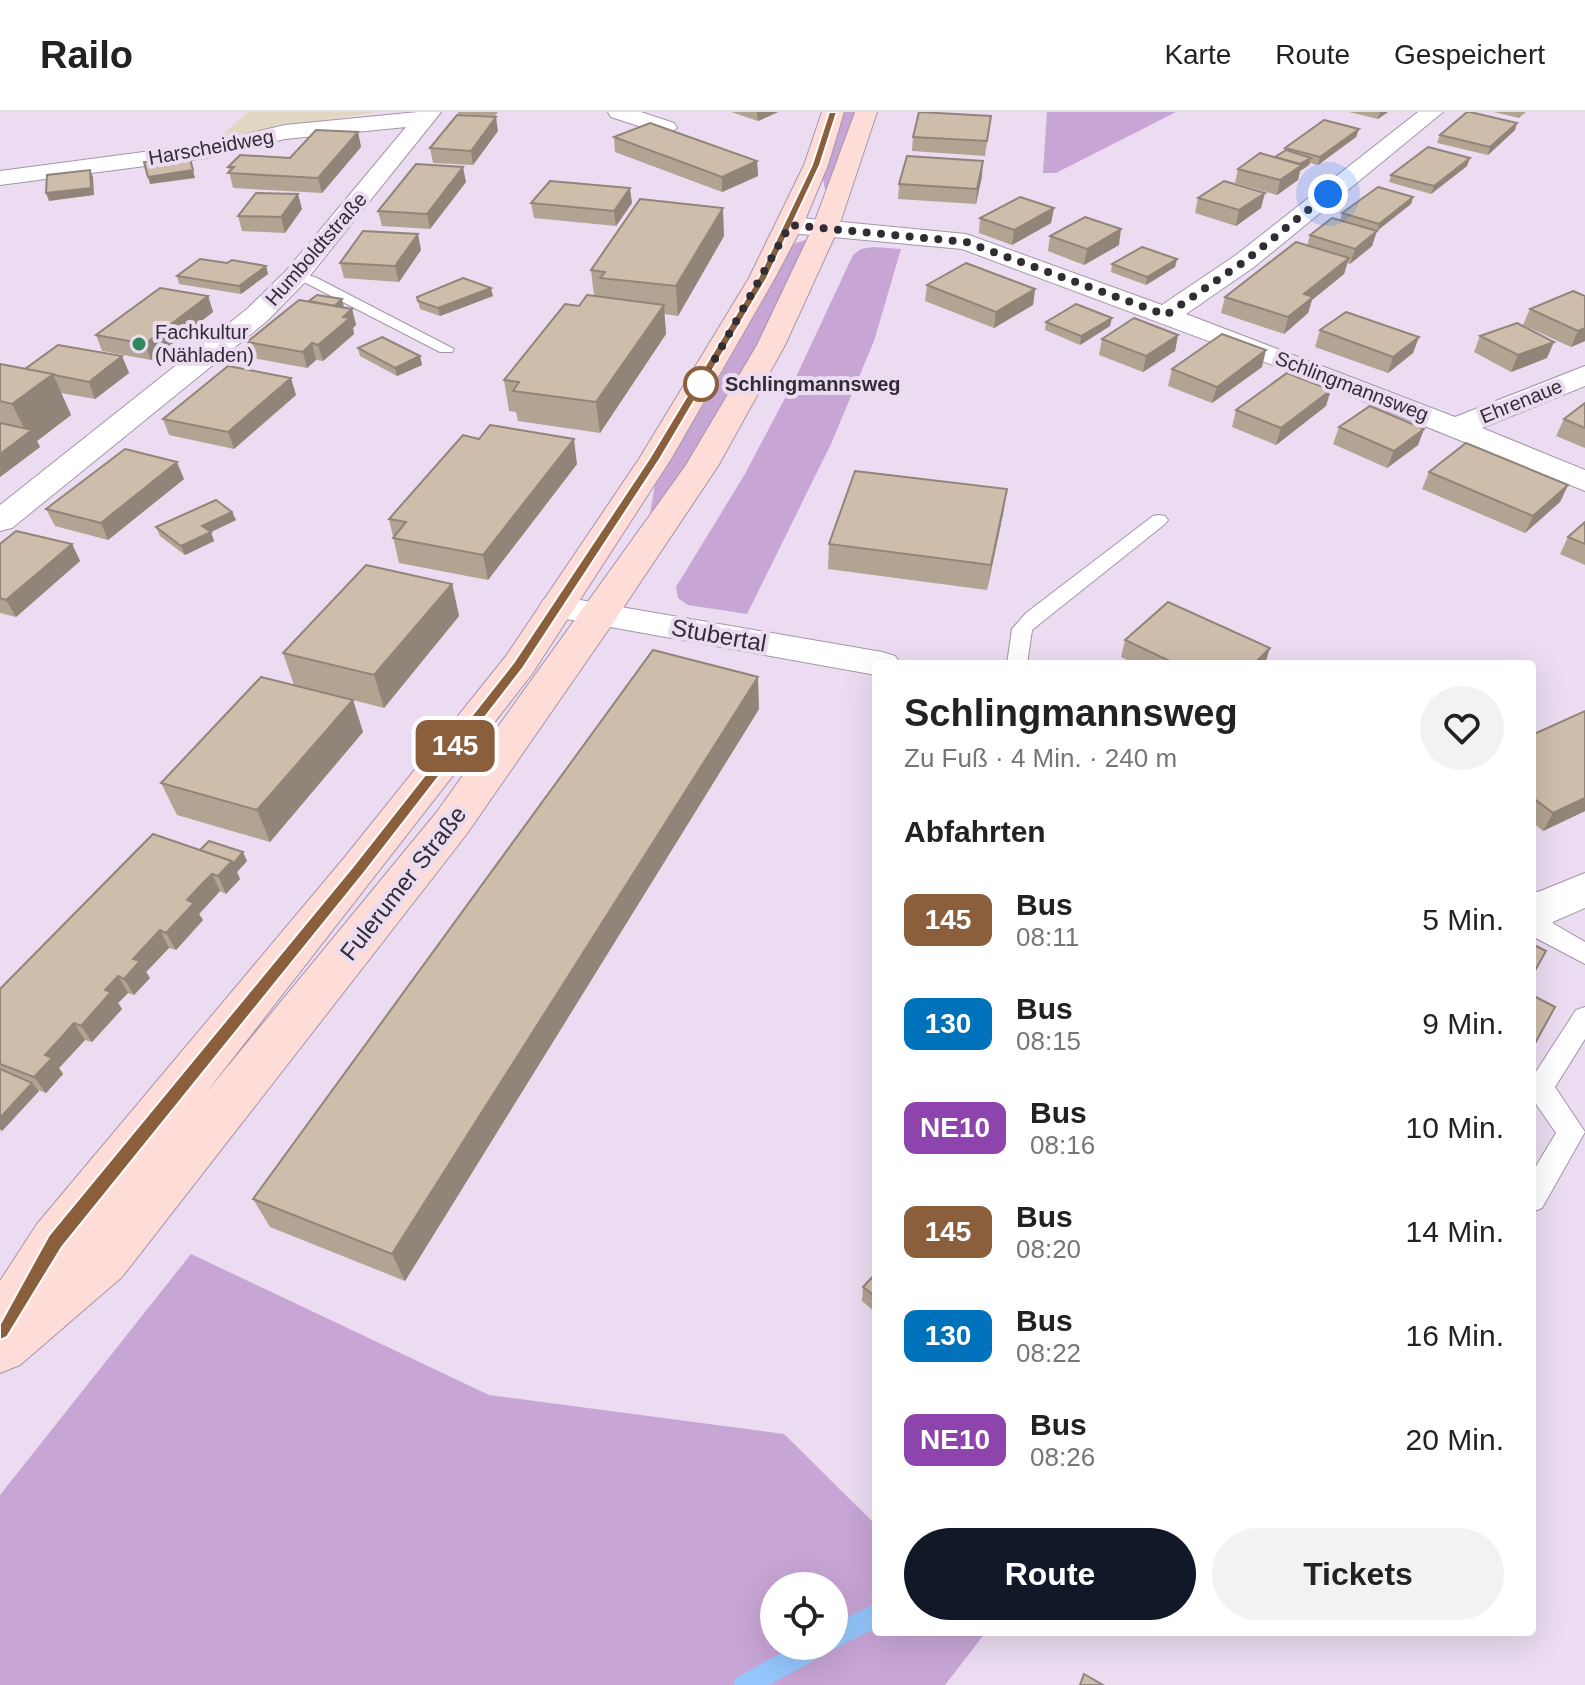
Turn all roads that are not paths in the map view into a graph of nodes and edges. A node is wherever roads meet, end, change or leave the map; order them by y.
1 (619, 112) edge
2 (833, 112) edge
3 (866, 112) edge
4 (1432, 112) edge
5 (426, 115) edge
6 (666, 128) edge
7 (0, 178) edge
8 (790, 225) junction
9 (825, 229) junction
10 (295, 277) junction
11 (1166, 315) junction
12 (446, 349) dead end
13 (1585, 375) edge
14 (1458, 427) junction
15 (1585, 481) edge
16 (1159, 520) dead end
17 (0, 521) edge
18 (579, 611) junction
19 (1018, 660) edge
20 (872, 662) edge
21 (1585, 889) edge
22 (1536, 909) edge
23 (1536, 919) edge
24 (1585, 954) edge
25 (1585, 1017) edge
26 (1536, 1192) edge
27 (0, 1331) edge
28 (0, 1346) edge

1 - 6 street
2 - 8 main road, Fulerumer Straße
3 - 9 main road, Fulerumer Straße
4 - 11 street
5 - 7 street, Harscheidweg
5 - 10 street, Humboldtstraße
8 - 9 street, Schlingmannsweg
8 - 18 main road, Fulerumer Straße
9 - 11 street, Schlingmannsweg
9 - 18 main road, Fulerumer Straße
10 - 12 lane
10 - 17 street, Humboldtstraße
11 - 14 street, Schlingmannsweg
13 - 14 street, Ehrenaue
14 - 15 street, Schlingmannsweg
16 - 19 lane
18 - 20 street, Stubertal
18 - 27 main road, Fulerumer Straße
18 - 28 main road, Fulerumer Straße
21 - 22 street
23 - 24 lane
25 - 26 lane

